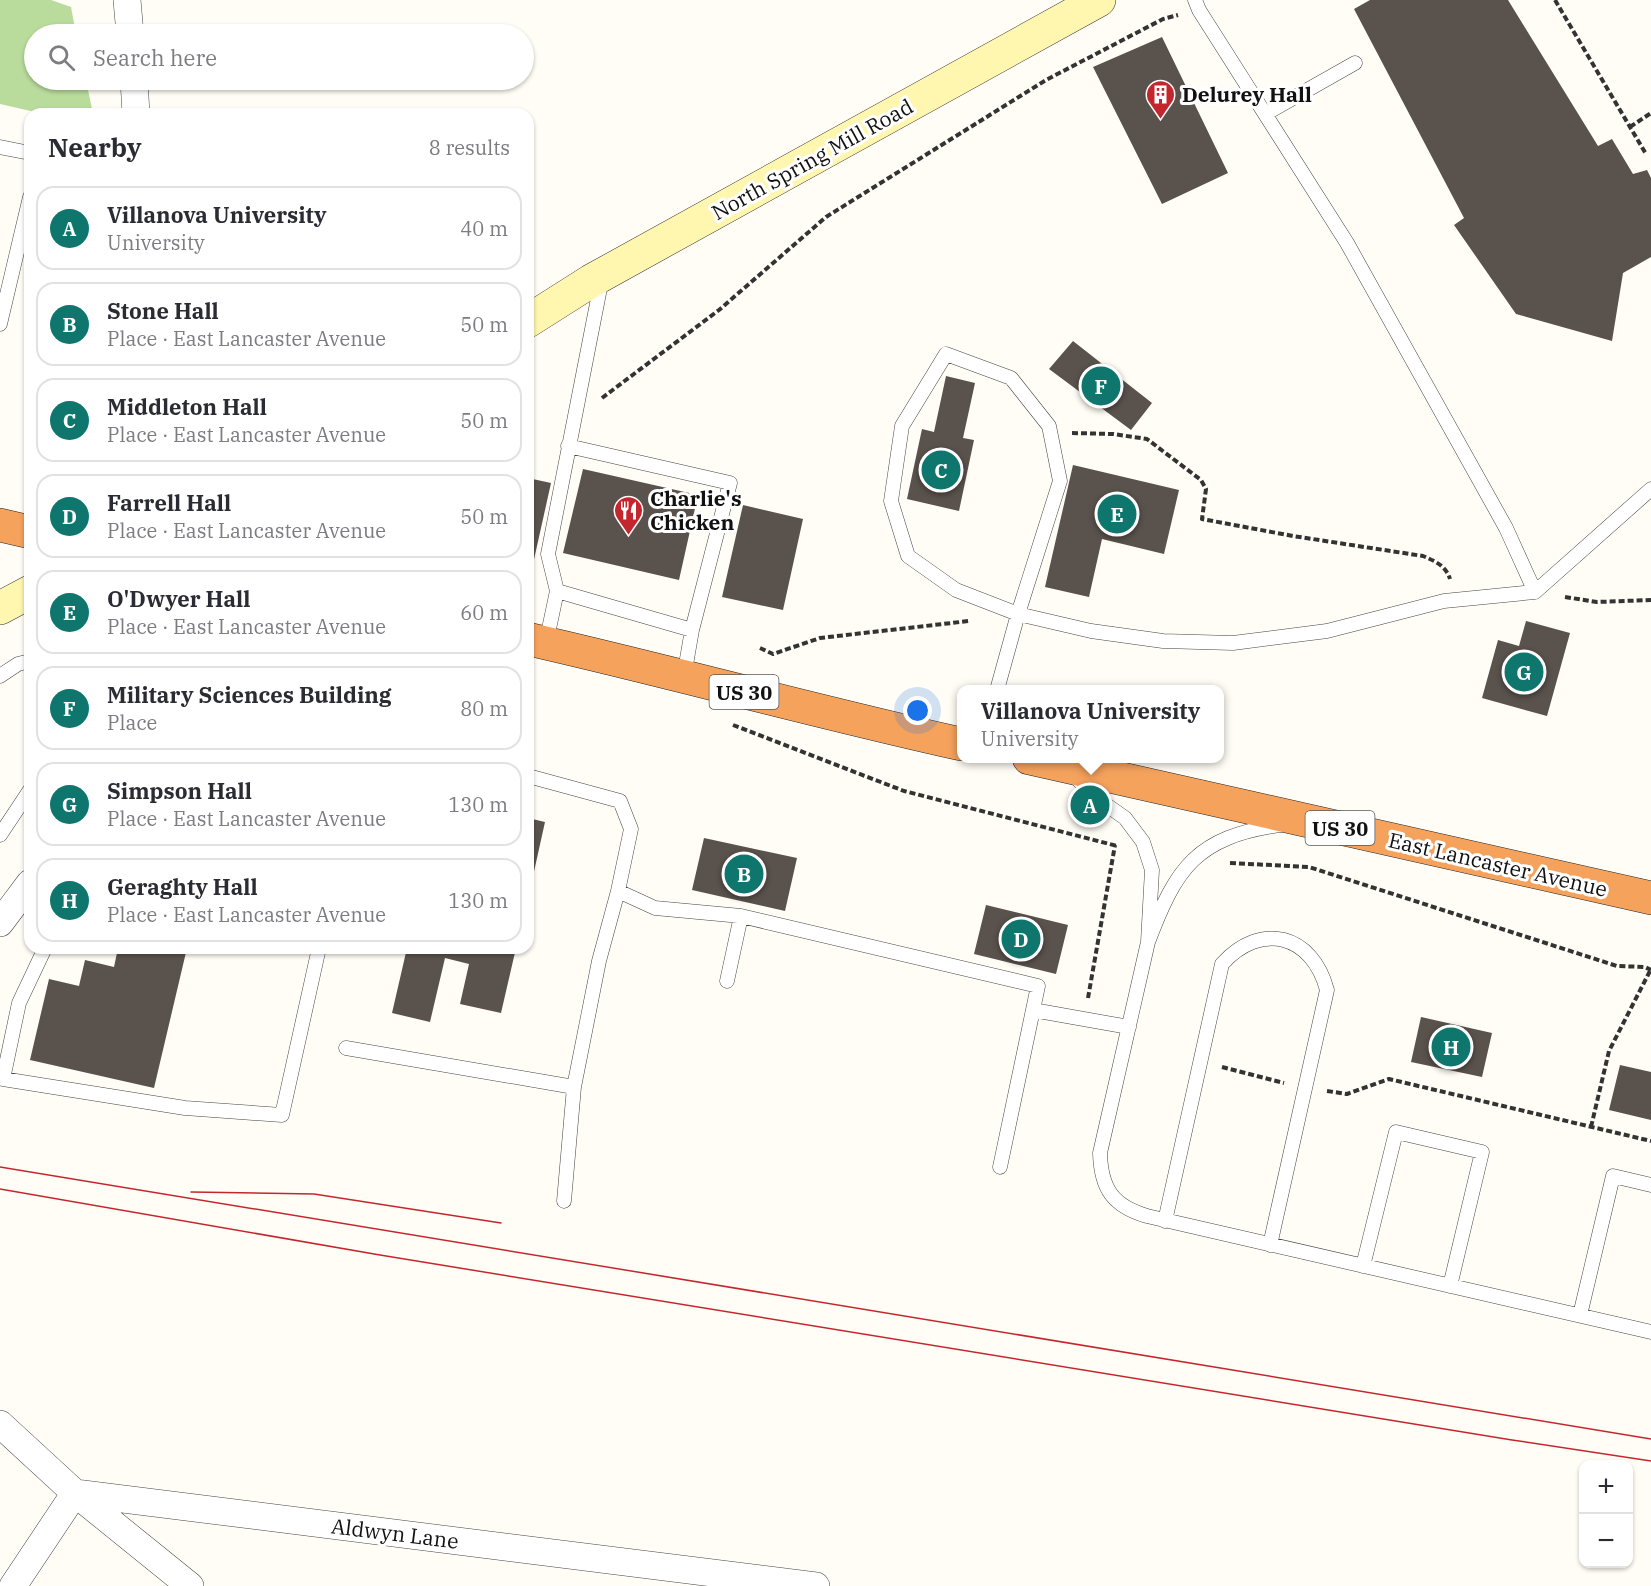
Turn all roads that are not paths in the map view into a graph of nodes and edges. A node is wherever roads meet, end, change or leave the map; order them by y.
1 (128, 0) edge
2 (1098, 0) edge
3 (1197, 5) edge
4 (129, 24) edge
5 (1355, 63) dead end
6 (135, 90) edge
7 (136, 108) edge
8 (1265, 114) junction
9 (0, 147) edge
10 (24, 152) edge
11 (24, 222) edge
12 (602, 275) junction
13 (534, 317) edge
14 (0, 324) edge
15 (568, 446) junction
16 (1651, 489) edge
17 (0, 525) edge
18 (24, 531) edge
19 (557, 591) junction
20 (1535, 592) junction
21 (24, 595) edge
22 (0, 608) edge
23 (1014, 613) junction
24 (692, 630) junction
25 (537, 641) edge
26 (24, 662) edge
27 (0, 676) edge
28 (684, 676) junction
29 (998, 685) edge
30 (957, 743) edge
31 (1049, 763) edge
32 (1064, 766) junction
33 (534, 778) edge
34 (24, 799) edge
35 (1308, 821) junction
36 (0, 836) edge
37 (618, 891) junction
38 (24, 892) edge
39 (1651, 898) edge
40 (741, 916) junction
41 (0, 923) edge
42 (1148, 942) junction
43 (42, 954) edge
44 (318, 954) edge
45 (727, 981) dead end
46 (1032, 1010) junction
47 (1129, 1027) junction
48 (346, 1048) dead end
49 (2, 1079) edge
50 (574, 1087) junction
51 (1000, 1167) dead end
52 (1651, 1185) edge
53 (564, 1201) dead end
54 (1166, 1221) junction
55 (1270, 1245) junction
56 (1363, 1266) junction
57 (1450, 1286) junction
58 (1581, 1315) junction
59 (1651, 1332) edge
60 (0, 1424) edge
61 (75, 1492) junction
62 (13, 1586) edge
63 (190, 1586) edge
64 (816, 1586) edge

1 - 4 street
2 - 12 main road, North Spring Mill Road
3 - 8 lane
5 - 8 lane
6 - 7 street
8 - 20 lane
9 - 10 lane
11 - 14 lane
12 - 13 main road, North Spring Mill Road
12 - 15 lane
15 - 19 lane
15 - 24 lane
16 - 20 lane
17 - 18 highway
19 - 24 lane
19 - 25 lane
20 - 23 lane
21 - 22 main road
23 - 23 lane
23 - 29 lane
24 - 28 lane
25 - 28 highway, US 30
26 - 27 lane
28 - 30 highway, US 30
31 - 32 highway, East Lancaster Avenue / US 30
32 - 35 highway, East Lancaster Avenue / US 30
32 - 42 lane
33 - 37 lane
34 - 36 lane
35 - 39 highway, East Lancaster Avenue / US 30
35 - 42 lane
37 - 40 lane
37 - 50 lane
38 - 41 street
40 - 45 lane
40 - 46 lane
42 - 47 lane
43 - 49 lane
44 - 49 lane
46 - 47 lane
46 - 51 lane
47 - 54 lane
48 - 50 lane
50 - 53 lane
52 - 58 lane
54 - 55 lane
54 - 55 lane
55 - 56 lane
56 - 57 lane
56 - 57 lane
57 - 58 lane
58 - 59 lane
60 - 61 street
61 - 62 street
61 - 63 street
61 - 64 street, Aldwyn Lane

